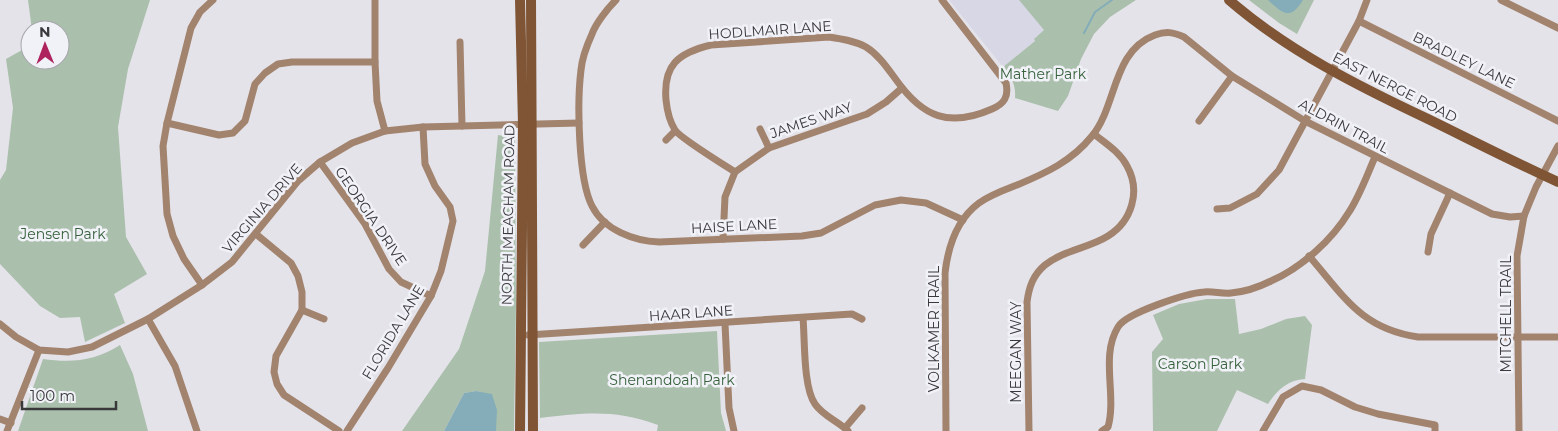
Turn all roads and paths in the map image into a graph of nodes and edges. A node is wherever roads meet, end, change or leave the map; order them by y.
1 (213, 0) edge
2 (375, 0) edge
3 (520, 0) edge
4 (531, 0) edge
5 (615, 0) edge
6 (942, 0) edge
7 (1229, 0) edge
8 (1367, 0) edge
9 (1504, 1) edge
10 (1358, 22) junction
11 (1558, 28) edge
12 (1164, 32) joint
13 (460, 42) dead end
14 (375, 62) junction
15 (1332, 70) junction
16 (1232, 76) junction
17 (902, 88) junction
18 (1199, 121) dead end
19 (1305, 121) junction
20 (1558, 121) edge
21 (167, 123) junction
22 (579, 123) junction
23 (527, 125) junction
24 (462, 126) junction
25 (423, 127) junction
26 (760, 129) dead end
27 (384, 131) junction
28 (675, 131) junction
29 (1094, 134) junction
30 (666, 140) dead end
31 (1558, 146) edge
32 (768, 148) junction
33 (1375, 157) junction
34 (320, 162) junction
35 (735, 172) junction
36 (1543, 175) junction
37 (1558, 182) edge
38 (1450, 193) junction
39 (1218, 209) dead end
40 (1524, 216) junction
41 (964, 220) junction
42 (605, 222) junction
43 (256, 234) junction
44 (723, 239) junction
45 (583, 245) dead end
46 (1428, 252) dead end
47 (1309, 256) junction
48 (202, 285) junction
49 (431, 296) junction
50 (302, 310) junction
51 (803, 318) junction
52 (148, 319) junction
53 (324, 319) dead end
54 (862, 319) dead end
55 (0, 324) edge
56 (725, 324) junction
57 (532, 335) junction
58 (520, 336) junction
59 (1558, 337) edge
60 (1518, 338) junction
61 (38, 350) junction
62 (862, 408) dead end
63 (0, 419) edge
64 (11, 423) junction
65 (847, 430) edge
66 (7, 431) edge
67 (197, 431) edge
68 (339, 431) edge
69 (347, 431) edge
70 (520, 431) edge
71 (534, 431) edge
72 (734, 431) edge
73 (946, 431) edge
74 (1029, 431) edge
75 (1102, 431) edge
76 (1263, 431) edge
77 (1435, 431) edge
78 (1519, 431) edge

1 - 21 street
2 - 14 street
3 - 23 main road, NORTH MEACHAM ROAD
4 - 23 main road, NORTH MEACHAM ROAD
5 - 22 street, HAISE LANE
6 - 17 street, HODLMAIR LANE
7 - 15 main road, EAST NERGE ROAD
8 - 10 street
9 - 11 street
10 - 15 street
10 - 20 street, BRADLEY LANE
12 - 16 street, ALDRIN TRAIL
12 - 29 street, VOLKAMER TRAIL
13 - 24 street
14 - 21 street
14 - 27 street
15 - 19 street
15 - 36 main road, EAST NERGE ROAD
16 - 18 street
16 - 19 street, ALDRIN TRAIL
17 - 28 street, HODLMAIR LANE
17 - 32 street, JAMES WAY
19 - 33 street, ALDRIN TRAIL
19 - 39 street
21 - 48 street
22 - 23 street, VIRGINIA DRIVE
22 - 42 street, HAISE LANE
23 - 24 street, VIRGINIA DRIVE
23 - 57 main road, NORTH MEACHAM ROAD
23 - 58 main road, NORTH MEACHAM ROAD
24 - 25 street, VIRGINIA DRIVE
25 - 27 street, VIRGINIA DRIVE
25 - 49 street, FLORIDA LANE
26 - 32 street
27 - 34 street, VIRGINIA DRIVE
28 - 30 street
28 - 35 street
29 - 41 street, VOLKAMER TRAIL
29 - 74 street, MEEGAN WAY
31 - 36 street, MITCHELL TRAIL
32 - 35 street, JAMES WAY
33 - 38 street, ALDRIN TRAIL
33 - 47 street
34 - 43 street, VIRGINIA DRIVE
34 - 49 street, GEORGIA DRIVE
35 - 44 street
36 - 37 main road, EAST NERGE ROAD
36 - 40 street, MITCHELL TRAIL
38 - 40 street, ALDRIN TRAIL
38 - 46 street
40 - 60 street, MITCHELL TRAIL
41 - 44 street, HAISE LANE
41 - 73 street, VOLKAMER TRAIL
42 - 44 street, HAISE LANE
42 - 45 street
43 - 48 street, VIRGINIA DRIVE
43 - 50 street
47 - 60 street
47 - 75 street
48 - 52 street, VIRGINIA DRIVE
49 - 69 street, FLORIDA LANE
50 - 53 street
50 - 68 street
51 - 54 street, HAAR LANE
51 - 56 street, HAAR LANE
51 - 65 street
52 - 61 street, VIRGINIA DRIVE
52 - 67 street
55 - 61 street
56 - 57 street, HAAR LANE
56 - 72 street
57 - 58 street, HAAR LANE
57 - 71 main road, NORTH MEACHAM ROAD
58 - 70 main road, NORTH MEACHAM ROAD
59 - 60 street
60 - 78 street, MITCHELL TRAIL
61 - 64 street
62 - 65 street
63 - 64 street
64 - 66 street
76 - 77 street

